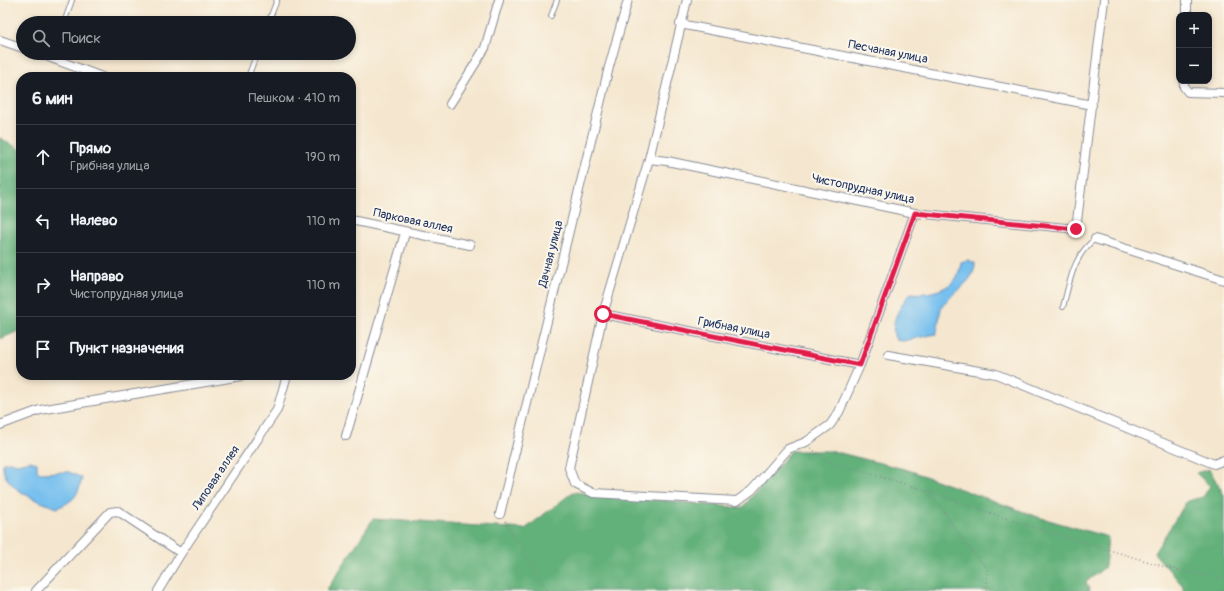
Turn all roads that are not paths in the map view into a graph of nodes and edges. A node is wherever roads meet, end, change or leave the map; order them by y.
1 (72, 0) edge
2 (277, 0) edge
3 (499, 0) edge
4 (557, 0) edge
5 (628, 0) edge
6 (687, 0) edge
7 (1104, 0) edge
8 (1187, 0) edge
9 (1187, 12) edge
10 (66, 16) edge
11 (271, 16) edge
12 (551, 16) dead end
13 (680, 24) junction
14 (0, 40) edge
15 (16, 46) edge
16 (64, 60) edge
17 (254, 60) edge
18 (91, 72) edge
19 (250, 72) edge
20 (1184, 84) edge
21 (1224, 93) edge
22 (450, 104) dead end
23 (1092, 104) junction
24 (649, 158) junction
25 (915, 213) junction
26 (356, 221) edge
27 (405, 233) junction
28 (1095, 239) joint
29 (470, 245) dead end
30 (1224, 280) edge
31 (1063, 307) dead end
32 (603, 314) junction
33 (888, 355) dead end
34 (860, 365) junction
35 (217, 380) edge
36 (286, 380) edge
37 (0, 425) edge
38 (346, 436) dead end
39 (1224, 460) edge
40 (500, 514) road end
41 (181, 553) junction
42 (36, 591) edge
43 (158, 591) edge

1 - 10 lane
2 - 11 lane
3 - 22 street
4 - 12 lane
5 - 40 street, Дачная улица
6 - 13 street
7 - 23 street
8 - 9 street
13 - 23 street, Песчаная улица
13 - 24 street
14 - 15 street
16 - 18 street
17 - 19 lane
20 - 21 street
23 - 25 street, Чистопрудная улица
24 - 25 street, Чистопрудная улица
24 - 32 street
25 - 34 street
26 - 27 street, Парковая аллея
27 - 29 street, Парковая аллея
27 - 38 street
28 - 30 street
28 - 31 lane
32 - 34 street, Грибная улица
32 - 34 street
33 - 39 street
35 - 37 street
36 - 41 street, Липовая аллея
41 - 42 street
41 - 43 street, Липовая аллея

